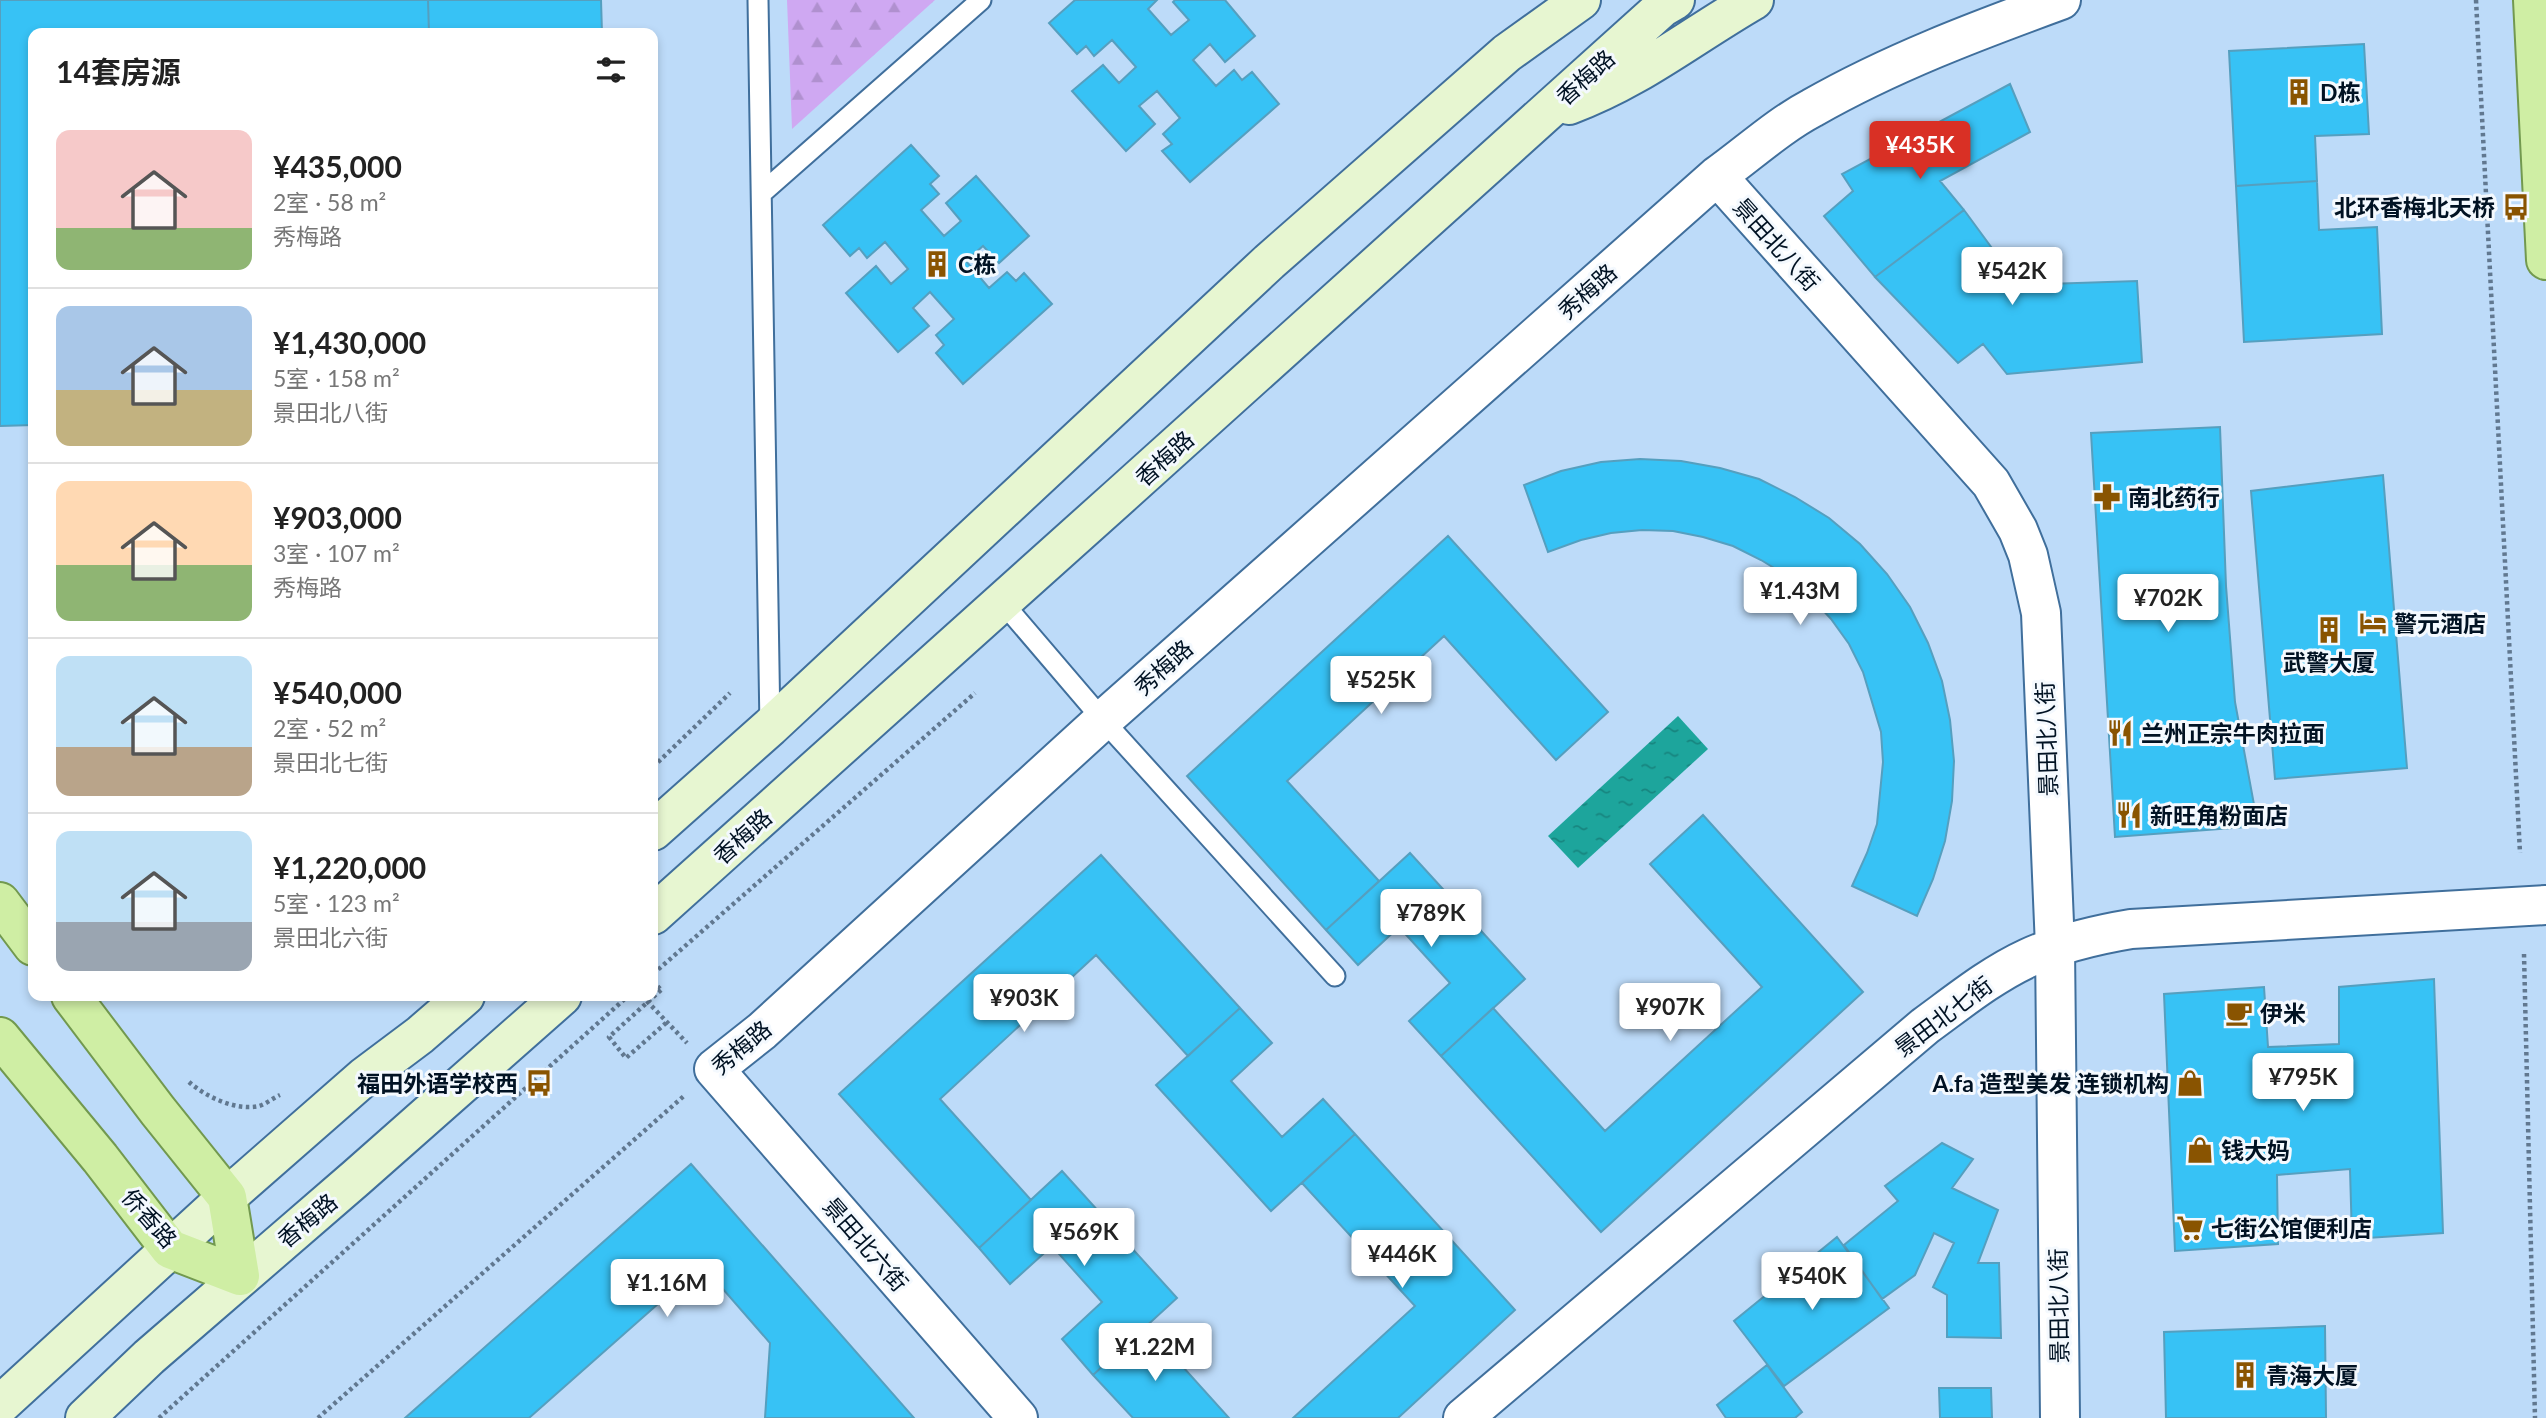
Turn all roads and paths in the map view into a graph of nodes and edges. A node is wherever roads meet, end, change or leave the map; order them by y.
1 (758, 0) edge
2 (981, 0) edge
3 (1548, 0) edge
4 (1581, 0) edge
5 (1675, 0) edge
6 (1754, 0) edge
7 (2062, 0) edge
8 (2476, 0) edge
9 (2533, 0) edge
10 (1507, 53) junction
11 (1544, 114) junction
12 (1717, 176) junction
13 (763, 192) junction
14 (2546, 260) edge
15 (1003, 603) junction
16 (730, 693) dead end
17 (975, 694) dead end
18 (1103, 720) junction
19 (770, 727) junction
20 (658, 762) edge
21 (658, 827) edge
22 (2519, 853) dead end
23 (0, 902) edge
24 (2546, 905) edge
25 (658, 911) edge
26 (28, 939) edge
27 (2054, 947) junction
28 (2524, 954) dead end
29 (658, 970) edge
30 (1335, 976) dead end
31 (75, 1001) edge
32 (459, 1001) edge
33 (556, 1001) edge
34 (622, 1001) edge
35 (648, 1002) edge
36 (648, 1002) edge
37 (0, 1037) edge
38 (713, 1069) junction
39 (187, 1080) dead end
40 (284, 1093) dead end
41 (227, 1197) junction
42 (170, 1249) junction
43 (240, 1276) junction
44 (0, 1405) edge
45 (85, 1418) edge
46 (159, 1418) edge
47 (318, 1418) edge
48 (1018, 1418) edge
49 (1463, 1418) edge
50 (2060, 1418) edge
51 (2535, 1418) edge

1 - 13 lane
2 - 13 lane
3 - 10 main road
4 - 10 main road
5 - 11 main road, 香梅路
6 - 11 main road
7 - 12 street, 秀梅路
8 - 22 path
9 - 14 main road
10 - 19 main road
11 - 15 main road, 香梅路
12 - 18 street, 秀梅路
12 - 27 street, 景田北八街
13 - 19 lane
15 - 18 lane
15 - 25 main road, 香梅路
16 - 20 path
17 - 29 path
18 - 30 lane
18 - 38 street, 秀梅路
19 - 21 main road
23 - 26 main road
24 - 27 street, 景田北七街
27 - 49 street, 景田北七街
27 - 50 street, 景田北八街
28 - 51 path
31 - 41 main road
32 - 41 main road
33 - 43 main road, 香梅路
34 - 46 path
35 - 36 path, bridge
37 - 42 main road, 侨香路
38 - 47 path, 秀梅路
38 - 48 street, 景田北六街
39 - 40 path
41 - 42 main road
41 - 43 main road
42 - 43 main road, 侨香路
42 - 44 main road
43 - 45 main road, 香梅路

